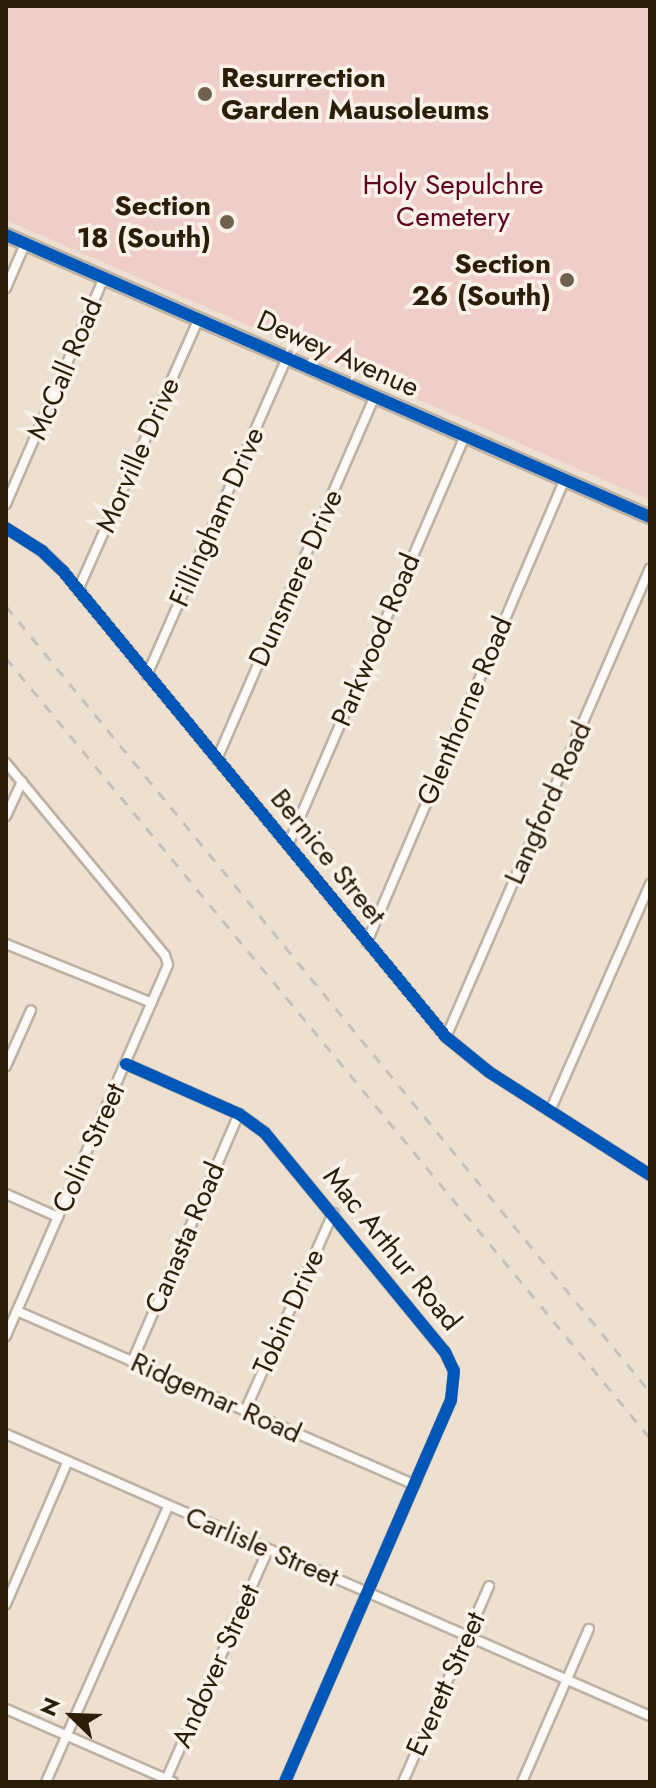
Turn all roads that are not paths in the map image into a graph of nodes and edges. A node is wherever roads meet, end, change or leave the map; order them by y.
1 (6, 235) edge
2 (25, 244) junction
3 (104, 277) junction
4 (6, 288) edge
5 (198, 320) junction
6 (287, 358) junction
7 (375, 396) junction
8 (465, 436) junction
9 (564, 481) junction
10 (6, 504) edge
11 (650, 517) edge
12 (6, 528) edge
13 (650, 568) edge
14 (78, 590) junction
15 (147, 675) junction
16 (217, 759) junction
17 (6, 763) edge
18 (22, 782) junction
19 (6, 816) edge
20 (288, 845) junction
21 (650, 884) edge
22 (367, 942) junction
23 (6, 944) edge
24 (152, 1003) junction
25 (31, 1010) dead end
26 (446, 1037) junction
27 (7, 1062) edge
28 (126, 1064) junction
29 (550, 1111) junction
30 (239, 1114) junction
31 (650, 1175) edge
32 (6, 1194) edge
33 (333, 1213) junction
34 (58, 1217) junction
35 (17, 1311) junction
36 (6, 1336) edge
37 (132, 1362) junction
38 (245, 1411) junction
39 (6, 1434) edge
40 (68, 1461) junction
41 (415, 1485) junction
42 (168, 1507) junction
43 (268, 1550) junction
44 (489, 1586) dead end
45 (368, 1593) junction
46 (6, 1604) edge
47 (589, 1629) dead end
48 (467, 1636) junction
49 (567, 1679) junction
50 (6, 1709) edge
51 (650, 1716) edge
52 (67, 1735) junction
53 (168, 1781) edge
54 (46, 1782) edge
55 (285, 1782) edge
56 (403, 1782) edge
57 (522, 1782) edge

1 - 2 main road, Dewey Avenue
2 - 3 main road, Dewey Avenue
2 - 4 street
3 - 5 main road, Dewey Avenue
3 - 10 street, McCall Road
5 - 6 main road, Dewey Avenue
5 - 14 street, Morville Drive
6 - 7 main road, Dewey Avenue
6 - 15 street, Fillingham Drive
7 - 8 main road, Dewey Avenue
7 - 16 street, Dunsmere Drive
8 - 9 main road, Dewey Avenue
8 - 20 street, Parkwood Road
9 - 11 main road, Dewey Avenue
9 - 22 street, Glenthorne Road
12 - 14 street, Bernice Street
13 - 26 street, Langford Road
14 - 15 street, Bernice Street
15 - 16 street, Bernice Street
16 - 20 street, Bernice Street
17 - 18 street
18 - 19 street
18 - 24 street, Colin Street
20 - 22 street, Bernice Street
21 - 29 street
22 - 26 street, Bernice Street
23 - 24 street
24 - 28 street, Colin Street
25 - 27 street
26 - 29 street, Bernice Street
28 - 30 street, Mac Arthur Road
28 - 34 street, Colin Street
29 - 31 street, Bernice Street
30 - 33 street, Mac Arthur Road
30 - 37 street, Canasta Road
32 - 34 street
33 - 38 street, Tobin Drive
33 - 41 street, Mac Arthur Road
34 - 35 street, Colin Street
35 - 36 street, Colin Street
35 - 37 street, Ridgemar Road
37 - 38 street, Ridgemar Road
38 - 41 street, Ridgemar Road
39 - 40 street, Carlisle Street
40 - 42 street, Carlisle Street
40 - 46 street
41 - 45 street, Mac Arthur Road
42 - 43 street, Carlisle Street
42 - 52 street
43 - 45 street, Carlisle Street
43 - 53 street, Andover Street
44 - 48 street, Everett Street
45 - 48 street, Carlisle Street
45 - 55 street, Mac Arthur Road
47 - 49 street
48 - 49 street, Carlisle Street
48 - 56 street, Everett Street
49 - 51 street, Carlisle Street
49 - 57 street
50 - 52 street
52 - 53 street
52 - 54 street

